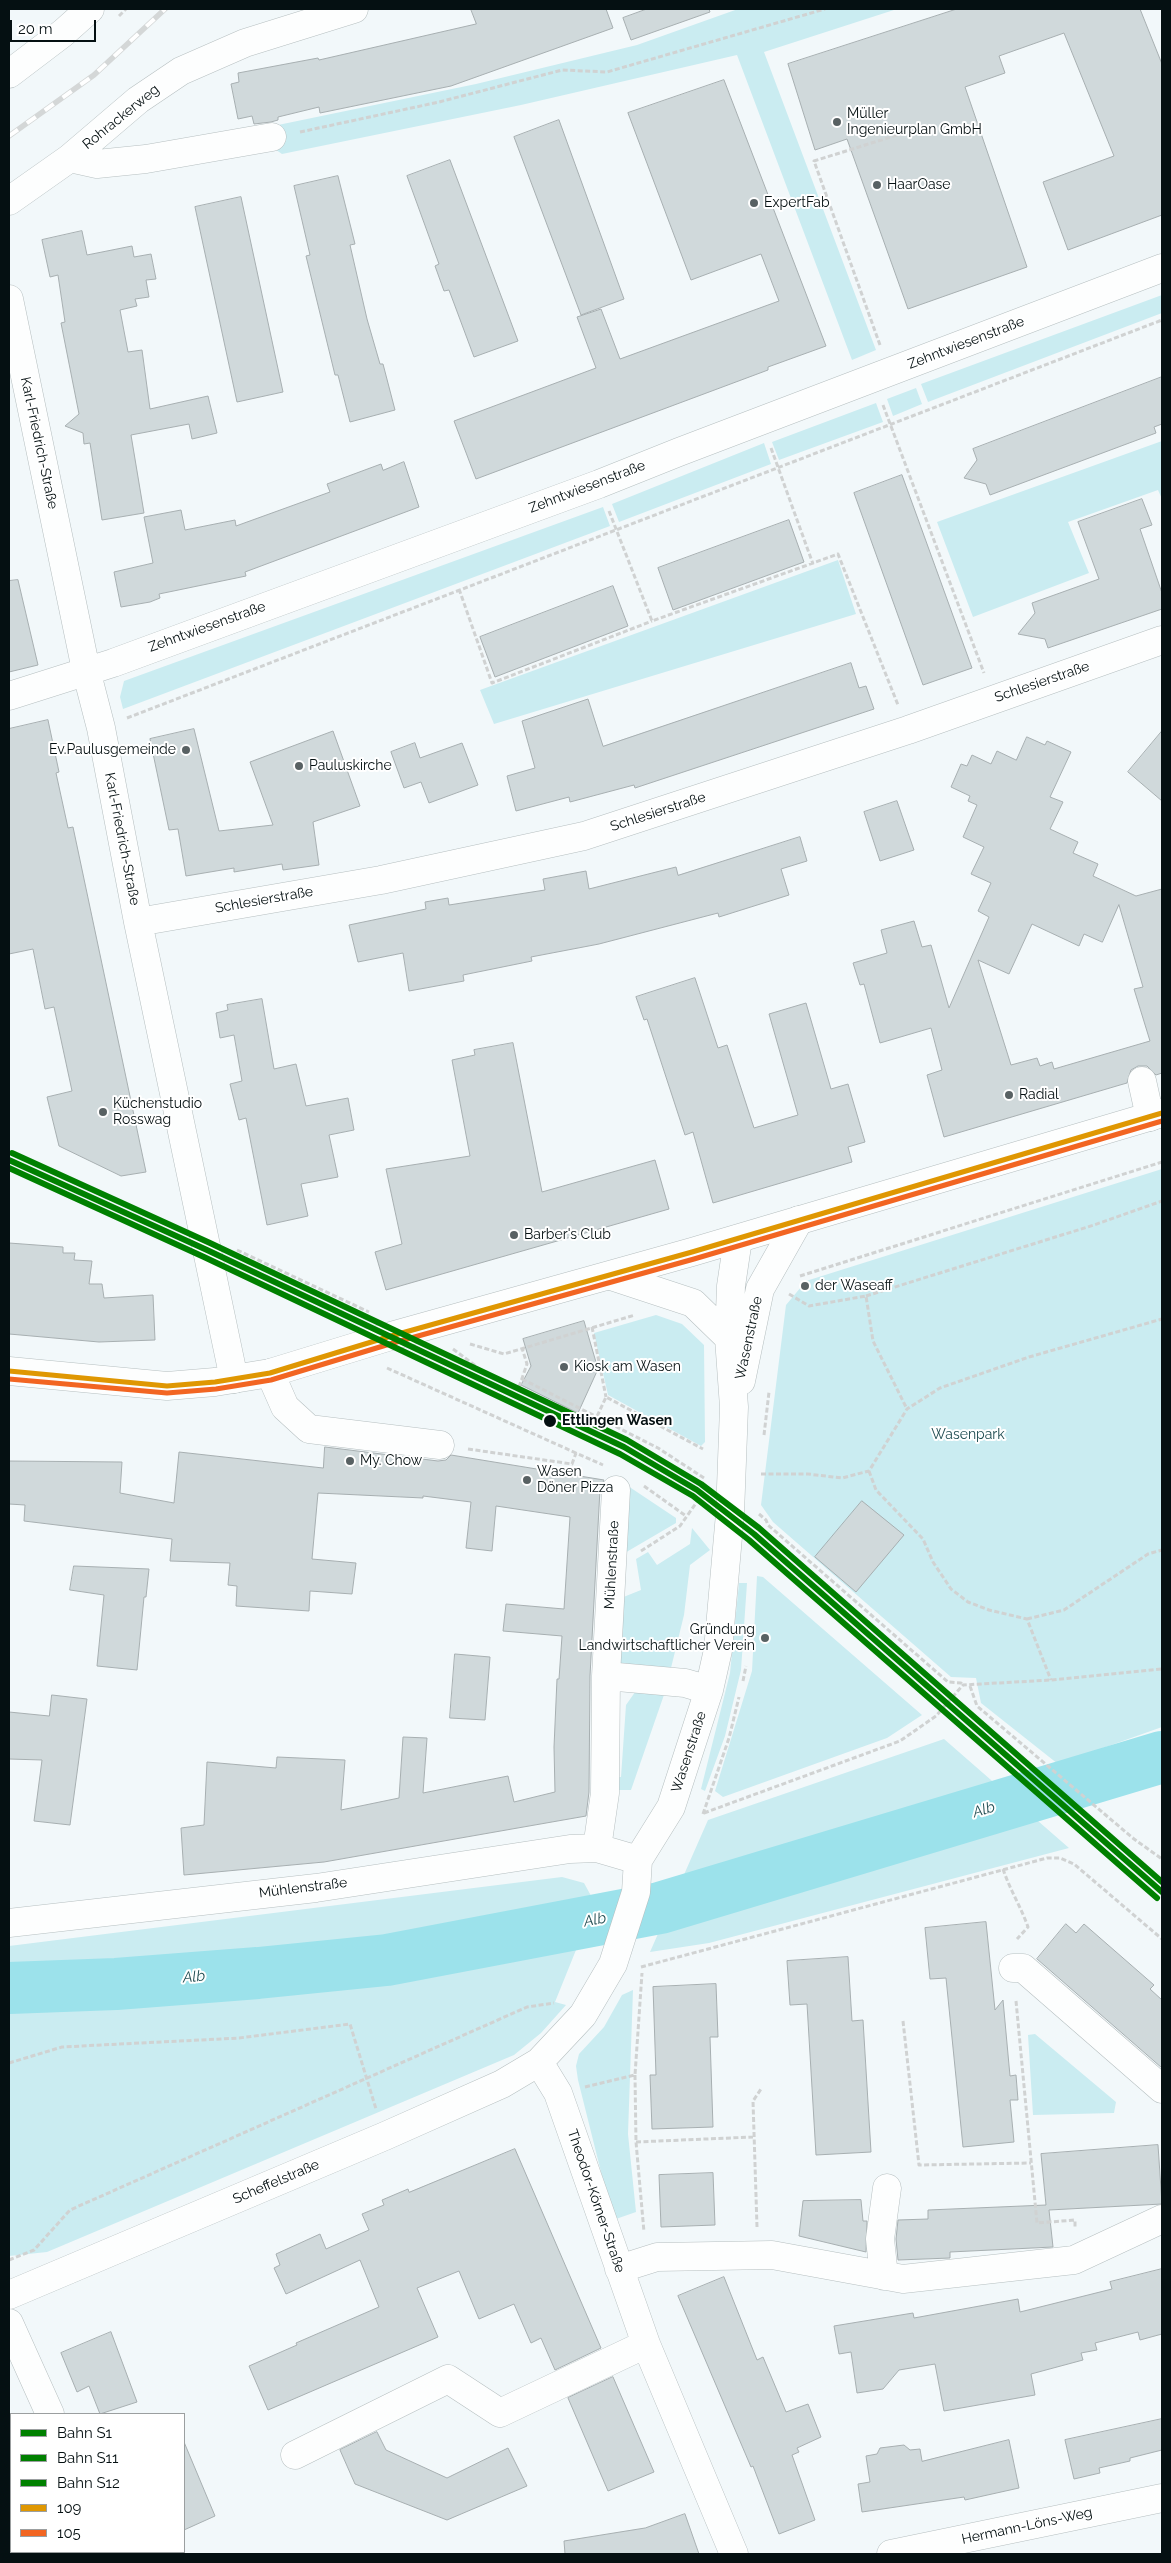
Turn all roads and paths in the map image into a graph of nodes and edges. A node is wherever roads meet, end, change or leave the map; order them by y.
1 (90, 9) edge
2 (354, 9) edge
3 (825, 9) edge
4 (9, 74) edge
5 (907, 132) dead end
6 (285, 135) joint
7 (70, 158) junction
8 (9, 201) edge
9 (1162, 268) edge
10 (9, 299) edge
11 (1162, 320) edge
12 (881, 375) junction
13 (761, 420) junction
14 (890, 424) junction
15 (778, 467) junction
16 (599, 484) junction
17 (616, 529) junction
18 (813, 564) junction
19 (459, 589) junction
20 (652, 622) junction
21 (1162, 640) edge
22 (86, 670) junction
23 (9, 696) edge
24 (993, 699) junction
25 (101, 728) junction
26 (908, 730) junction
27 (138, 922) junction
28 (1142, 1081) dead end
29 (1156, 1115) edge
30 (1162, 1162) edge
31 (1162, 1201) edge
32 (799, 1220) junction
33 (204, 1235) junction
34 (738, 1239) junction
35 (611, 1276) junction
36 (796, 1277) dead end
37 (782, 1290) dead end
38 (866, 1296) junction
39 (640, 1314) dead end
40 (1162, 1319) edge
41 (592, 1327) junction
42 (410, 1331) junction
43 (729, 1338) junction
44 (461, 1344) dead end
45 (522, 1348) junction
46 (348, 1350) junction
47 (476, 1366) dead end
48 (9, 1371) edge
49 (270, 1373) junction
50 (234, 1379) junction
51 (522, 1379) junction
52 (519, 1387) dead end
53 (606, 1397) junction
54 (734, 1407) junction
55 (908, 1410) junction
56 (597, 1416) junction
57 (594, 1423) dead end
58 (440, 1445) joint
59 (576, 1453) junction
60 (710, 1453) dead end
61 (869, 1472) junction
62 (613, 1479) joint
63 (721, 1479) junction
64 (643, 1486) dead end
65 (755, 1512) dead end
66 (686, 1516) junction
67 (666, 1537) dead end
68 (1162, 1550) edge
69 (1027, 1619) junction
70 (1162, 1669) edge
71 (606, 1676) junction
72 (1051, 1680) junction
73 (963, 1685) junction
74 (970, 1686) junction
75 (709, 1690) junction
76 (703, 1814) dead end
77 (597, 1848) junction
78 (1162, 1859) edge
79 (638, 1860) junction
80 (1003, 1870) junction
81 (9, 1923) edge
82 (1162, 1939) edge
83 (614, 1961) junction
84 (642, 1968) junction
85 (1013, 1968) junction
86 (594, 1996) junction
87 (903, 2021) dead end
88 (540, 2062) junction
89 (9, 2063) edge
90 (635, 2075) junction
91 (366, 2078) junction
92 (761, 2089) dead end
93 (1162, 2090) edge
94 (558, 2093) junction
95 (753, 2137) junction
96 (636, 2142) junction
97 (1031, 2163) junction
98 (887, 2188) dead end
99 (1162, 2219) edge
100 (1075, 2220) dead end
101 (758, 2255) junction
102 (9, 2260) edge
103 (646, 2260) junction
104 (619, 2269) junction
105 (884, 2276) junction
106 (9, 2295) edge
107 (9, 2323) edge
108 (646, 2344) junction
109 (50, 2413) edge
110 (295, 2455) dead end
111 (1162, 2498) edge
112 (734, 2554) edge
113 (891, 2554) edge

1 - 4 street
2 - 7 street, Rohrackerweg
3 - 6 path
5 - 12 path
6 - 7 street
7 - 8 street, Rohrackerweg
9 - 12 street, Zehntwiesenstraße
10 - 22 street, Karl-Friedrich-Straße
11 - 14 path
12 - 13 street, Zehntwiesenstraße
12 - 14 path
13 - 15 path
13 - 16 street, Zehntwiesenstraße
14 - 15 path
14 - 24 path
15 - 17 path
15 - 18 path
16 - 17 path
16 - 22 street, Zehntwiesenstraße
17 - 19 path
17 - 20 path
18 - 20 path
18 - 26 path
19 - 20 path
19 - 25 path
21 - 24 street, Schlesierstraße
22 - 23 street, Zehntwiesenstraße
22 - 25 street, Karl-Friedrich-Straße
24 - 26 street, Schlesierstraße
25 - 27 street, Karl-Friedrich-Straße
26 - 27 street, Schlesierstraße
27 - 33 street, Karl-Friedrich-Straße
28 - 29 street
29 - 32 street
30 - 36 path
31 - 38 path
32 - 34 street
32 - 54 street, Wasenstraße
33 - 42 path
33 - 50 street, Karl-Friedrich-Straße
34 - 35 street
34 - 43 street, Wasenstraße
35 - 42 street
35 - 43 street
37 - 38 path
38 - 55 path
39 - 41 path
40 - 55 path
41 - 45 path
41 - 53 path
42 - 46 street
42 - 47 path
43 - 54 street, Wasenstraße
44 - 45 path
45 - 51 path
46 - 49 street
46 - 59 path
48 - 50 street
49 - 50 street
49 - 58 street
51 - 52 path
51 - 56 path
53 - 56 path
53 - 60 path
54 - 63 street, Wasenstraße
55 - 61 path
56 - 57 path
56 - 63 path
58 - 59 path
59 - 62 path
61 - 63 path
61 - 69 path
62 - 71 street, Mühlenstraße
63 - 66 path
63 - 75 street, Wasenstraße
64 - 66 path
65 - 73 path
66 - 67 path
68 - 69 path
69 - 72 path
70 - 72 path
71 - 75 street
71 - 77 street, Mühlenstraße
72 - 74 path
73 - 74 path
73 - 76 path
74 - 78 path
75 - 79 street, Wasenstraße
77 - 79 street, Mühlenstraße
77 - 81 street, Mühlenstraße
79 - 83 street, Wasenstraße
80 - 82 path
80 - 84 path
80 - 85 path
83 - 84 path
83 - 86 street, Wasenstraße
84 - 90 path
85 - 93 street
85 - 97 path
86 - 88 street, Wasenstraße
86 - 91 path
87 - 97 path
88 - 94 street, Theodor-Körner-Straße
88 - 106 street, Scheffelstraße
89 - 91 path
90 - 94 path
90 - 96 path
91 - 102 path
92 - 95 path
94 - 104 street, Theodor-Körner-Straße
95 - 96 path
95 - 101 path
96 - 103 path
97 - 100 path
98 - 105 street
99 - 105 street
101 - 103 street
101 - 105 street
103 - 104 street
104 - 108 street, Theodor-Körner-Straße
107 - 109 street
108 - 110 street
108 - 112 street, Theodor-Körner-Straße
111 - 113 street, Hermann-Löns-Weg

